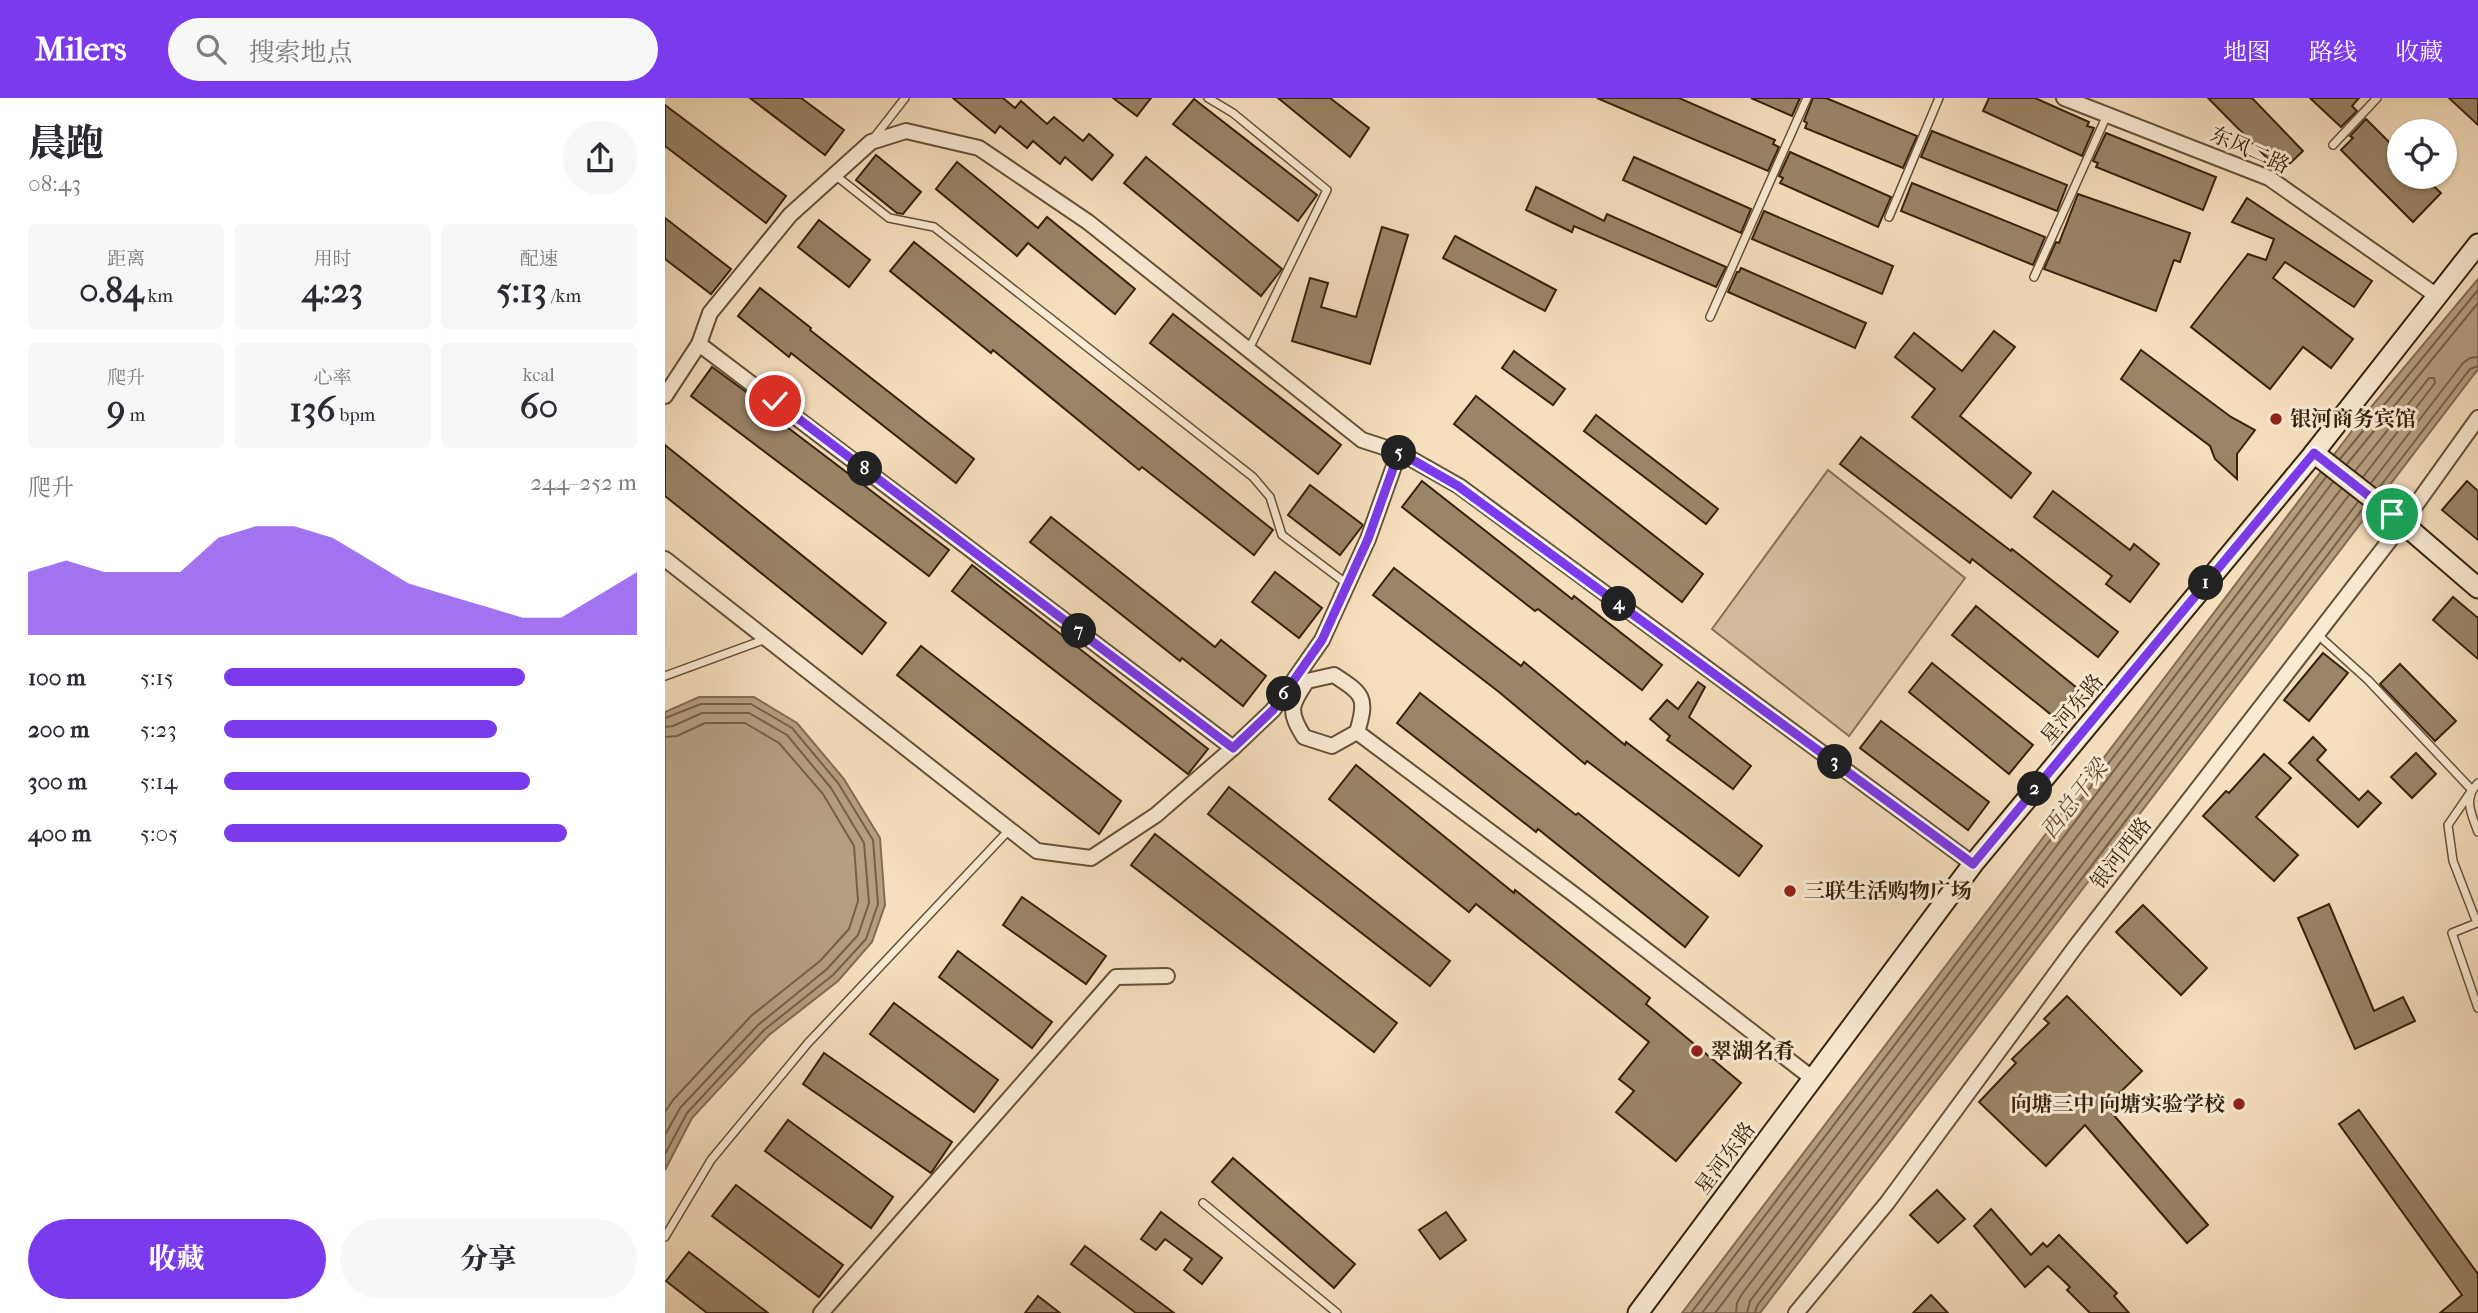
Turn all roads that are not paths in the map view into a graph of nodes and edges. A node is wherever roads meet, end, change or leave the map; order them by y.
1 (905, 98) edge
2 (1208, 98) edge
3 (1807, 98) edge
4 (1939, 98) edge
5 (2064, 98) edge
6 (2377, 98) edge
7 (2106, 115) junction
8 (871, 142) junction
9 (2333, 145) dead end
10 (835, 175) junction
11 (1889, 218) dead end
12 (2478, 244) edge
13 (2034, 277) dead end
14 (2437, 296) junction
15 (1710, 317) dead end
16 (699, 344) junction
17 (1248, 350) junction
18 (665, 396) edge
19 (2478, 418) edge
20 (1399, 452) junction
21 (2319, 457) junction
22 (2397, 519) junction
23 (665, 559) edge
24 (1347, 584) junction
25 (2478, 588) edge
26 (2317, 634) junction
27 (767, 638) junction
28 (665, 676) edge
29 (1357, 732) junction
30 (1233, 748) junction
31 (2478, 783) edge
32 (2472, 790) junction
33 (1009, 829) junction
34 (2478, 832) edge
35 (1973, 864) junction
36 (1167, 976) dead end
37 (2478, 1008) edge
38 (1812, 1077) junction
39 (1203, 1203) dead end
40 (665, 1237) edge
41 (821, 1313) edge
42 (1337, 1313) edge
43 (1638, 1313) edge
44 (1796, 1313) edge

1 - 8 lane
2 - 17 lane
3 - 15 lane
4 - 11 lane
5 - 7 street, 东风二路
6 - 9 lane
7 - 13 lane
7 - 14 street, 东风二路
8 - 10 street
8 - 17 street
10 - 16 street
10 - 24 lane
12 - 14 main road, 星河东路
14 - 21 main road, 星河东路
16 - 18 street
16 - 30 street
17 - 20 street
19 - 22 street, 银河西路
20 - 24 street
20 - 35 street
21 - 22 main road
21 - 35 main road, 星河东路
22 - 25 main road
22 - 26 street, 银河西路
23 - 27 street
24 - 30 street
26 - 32 lane
26 - 44 street, 银河西路
27 - 28 lane
27 - 33 street
29 - 29 street
29 - 38 street
30 - 33 street
31 - 32 lane
32 - 34 lane
32 - 37 lane
33 - 40 lane
35 - 38 main road, 星河东路
36 - 41 street
38 - 43 main road, 星河东路
39 - 42 lane

